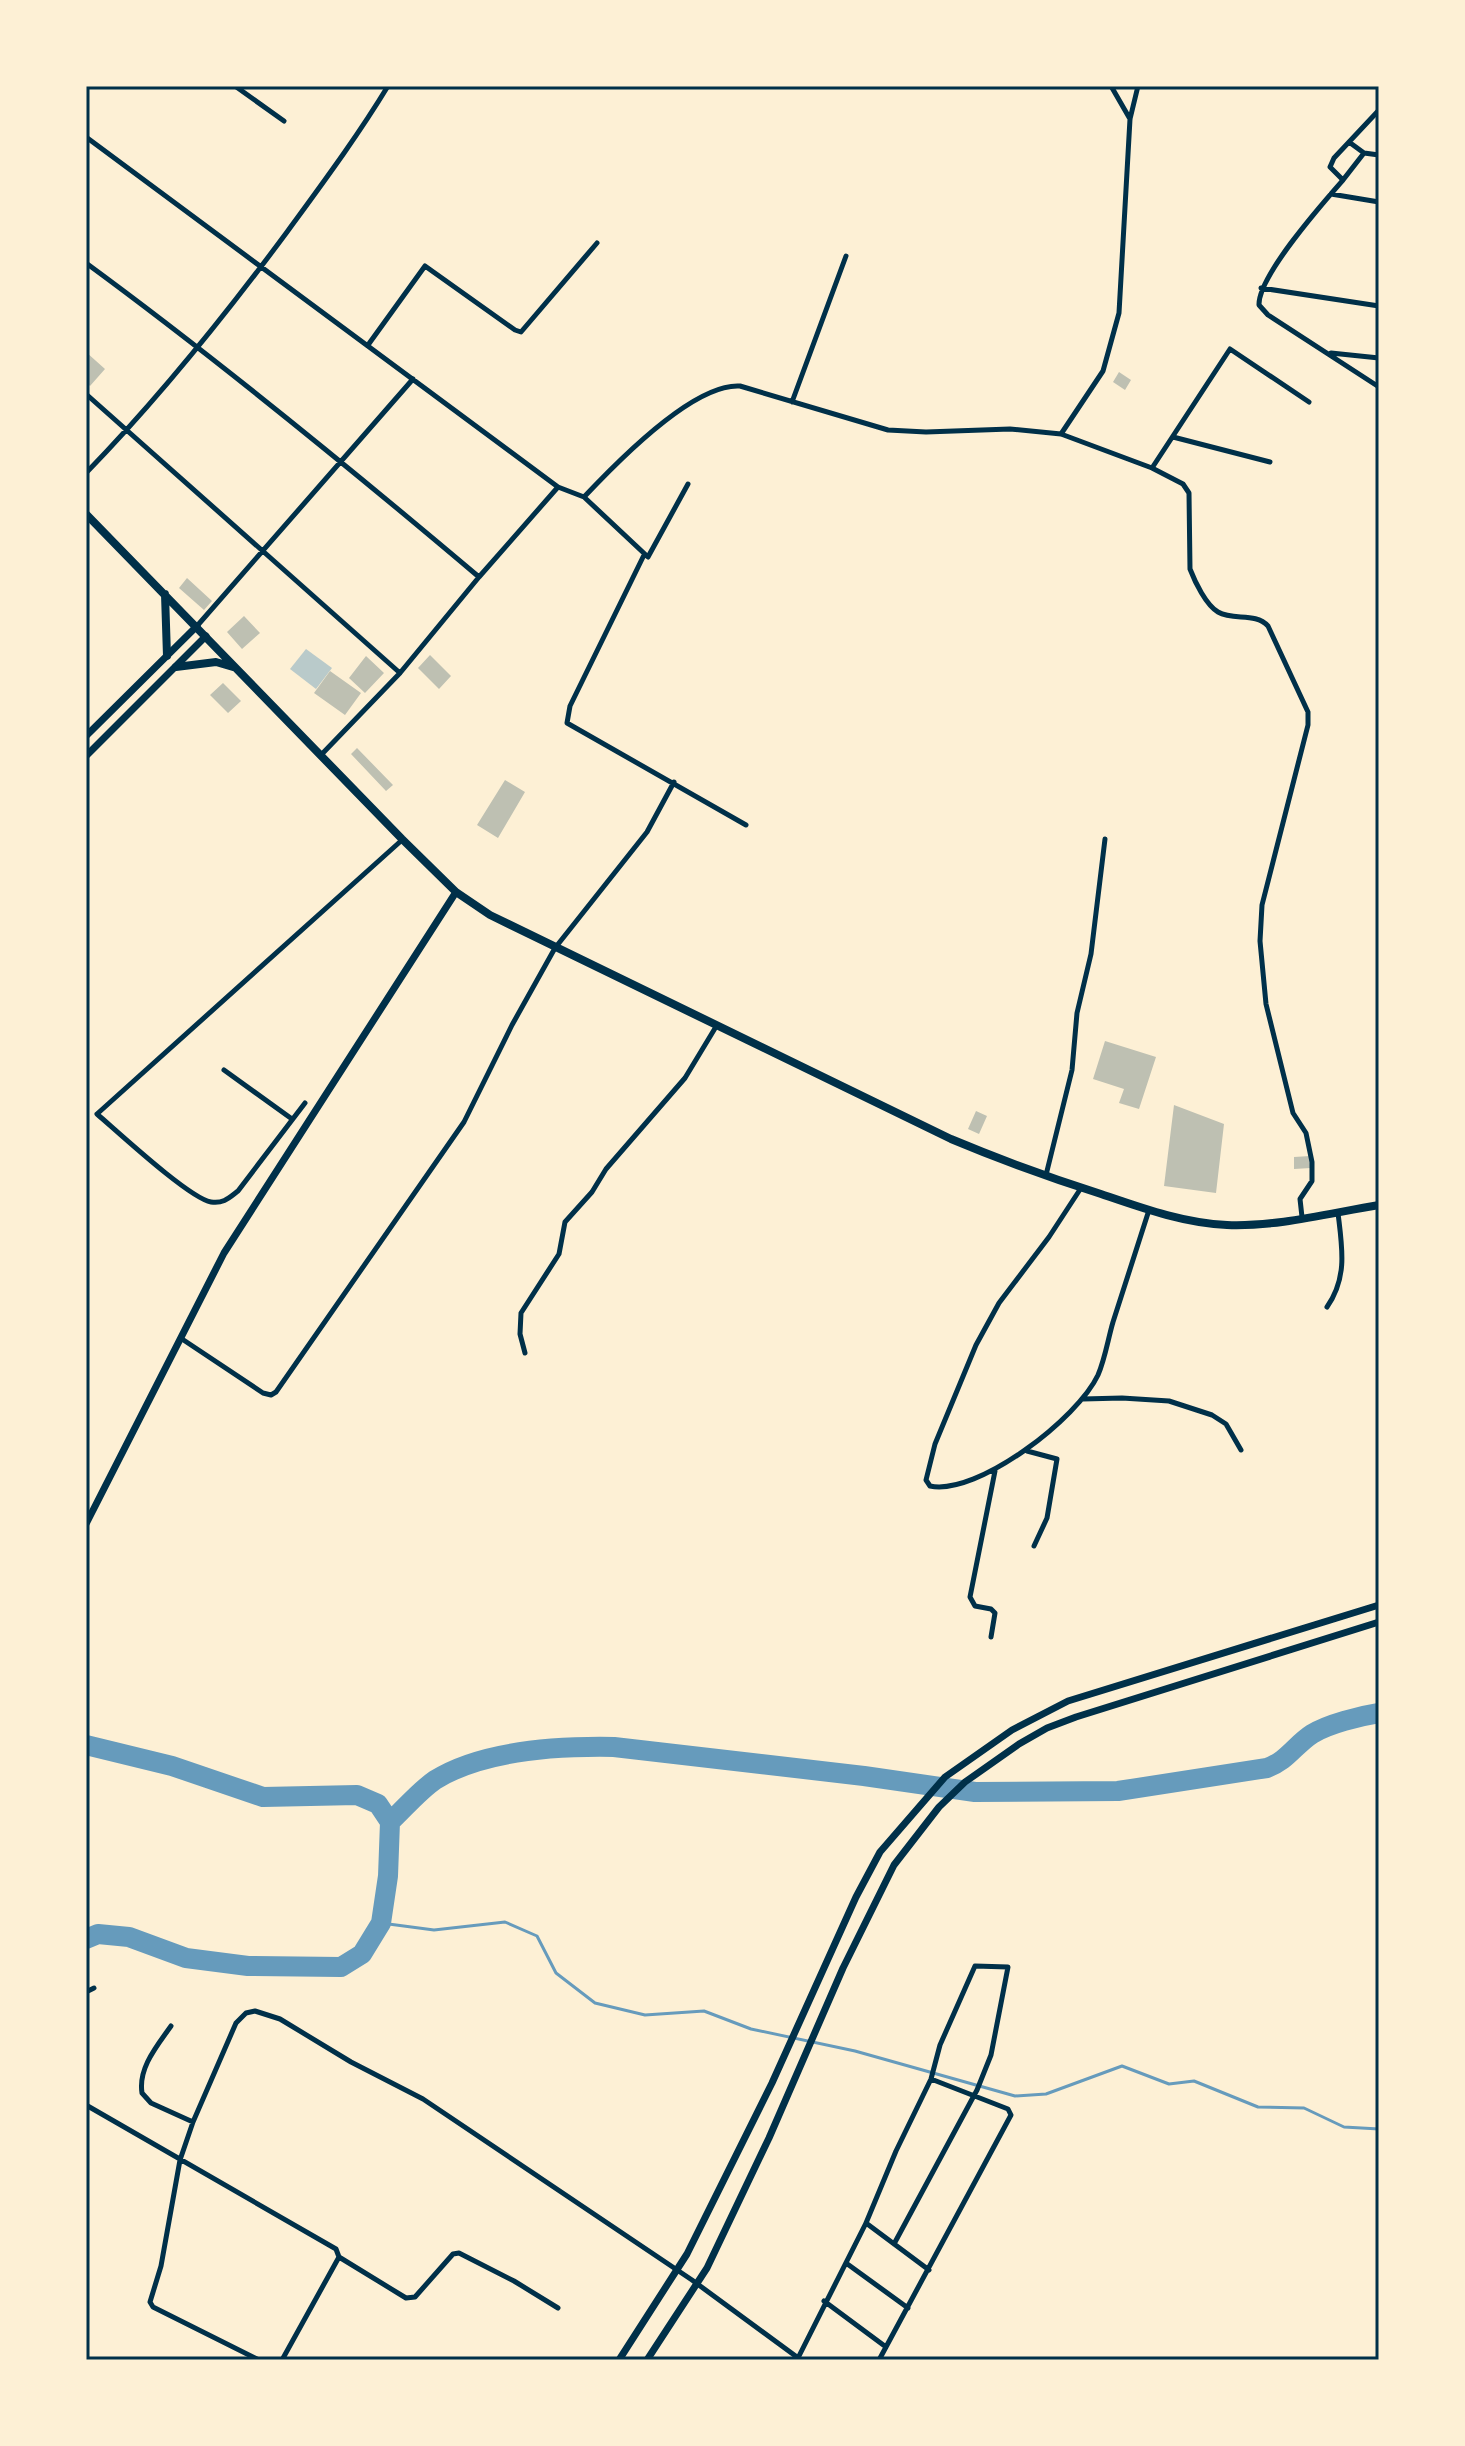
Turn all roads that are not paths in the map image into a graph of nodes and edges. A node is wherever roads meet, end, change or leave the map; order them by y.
1 (235, 86) edge
2 (388, 86) edge
3 (1111, 86) edge
4 (1138, 86) edge
5 (1379, 110) edge
6 (1130, 119) junction
7 (284, 121) dead end
8 (86, 137) edge
9 (1349, 142) junction
10 (1364, 153) junction
11 (1379, 155) edge
12 (1343, 180) junction
13 (1331, 194) junction
14 (1379, 202) edge
15 (597, 243) dead end
16 (846, 256) dead end
17 (86, 263) edge
18 (261, 267) junction
19 (1261, 288) junction
20 (1379, 306) edge
21 (368, 345) junction
22 (200, 347) junction
23 (1330, 353) junction
24 (1379, 358) edge
25 (413, 379) junction
26 (1379, 387) edge
27 (86, 394) edge
28 (792, 402) junction
29 (1309, 402) dead end
30 (127, 431) junction
31 (1061, 434) junction
32 (1173, 437) junction
33 (341, 461) junction
34 (1270, 462) dead end
35 (1152, 468) junction
36 (86, 473) edge
37 (688, 484) dead end
38 (558, 487) junction
39 (584, 497) junction
40 (86, 514) edge
41 (263, 552) junction
42 (645, 556) junction
43 (479, 577) junction
44 (165, 594) junction
45 (197, 626) junction
46 (206, 636) junction
47 (167, 656) junction
48 (176, 667) junction
49 (240, 672) junction
50 (400, 673) junction
51 (104, 718) junction
52 (114, 728) junction
53 (86, 736) edge
54 (86, 756) edge
55 (320, 756) junction
56 (674, 782) junction
57 (746, 825) dead end
58 (402, 839) junction
59 (1105, 839) dead end
60 (456, 892) junction
61 (555, 948) junction
62 (717, 1025) junction
63 (224, 1070) dead end
64 (305, 1103) dead end
65 (292, 1119) junction
66 (1045, 1176) junction
67 (1081, 1188) junction
68 (1379, 1205) edge
69 (1149, 1210) junction
70 (1338, 1212) junction
71 (1302, 1217) junction
72 (1327, 1307) dead end
73 (182, 1339) junction
74 (525, 1353) dead end
75 (1082, 1399) junction
76 (1026, 1450) junction
77 (1241, 1450) dead end
78 (995, 1470) junction
79 (86, 1524) edge
80 (1034, 1546) dead end
81 (1379, 1605) edge
82 (1379, 1622) edge
83 (991, 1637) dead end
84 (94, 1988) dead end
85 (86, 1992) edge
86 (171, 2026) dead end
87 (931, 2077) junction
88 (976, 2093) junction
89 (86, 2105) edge
90 (193, 2122) junction
91 (180, 2160) junction
92 (866, 2223) junction
93 (894, 2244) junction
94 (339, 2257) junction
95 (846, 2263) junction
96 (929, 2270) junction
97 (824, 2301) junction
98 (558, 2308) dead end
99 (908, 2308) junction
100 (886, 2347) junction
101 (799, 2359) edge
102 (259, 2360) edge
103 (282, 2360) edge
104 (619, 2360) edge
105 (647, 2360) edge
106 (879, 2360) edge

1 - 7 street
2 - 18 street
3 - 6 street
4 - 6 street
5 - 9 street
6 - 31 street
8 - 18 street
9 - 10 street
9 - 12 street
10 - 11 street
10 - 12 street
12 - 13 street
13 - 14 street
13 - 19 street
15 - 21 street
16 - 28 street
17 - 22 street
18 - 21 street
18 - 22 street
19 - 20 street
19 - 23 street
21 - 25 street
22 - 30 street
22 - 33 street
23 - 24 street
23 - 26 street
25 - 33 street
25 - 38 street
27 - 30 street
28 - 31 street
28 - 39 street
29 - 32 street
30 - 36 street
30 - 41 street
31 - 35 street
32 - 34 street
32 - 35 street
33 - 41 street
33 - 43 street
35 - 71 street
37 - 42 street
38 - 39 street
38 - 43 street
39 - 42 street
40 - 44 highway
41 - 45 street
41 - 50 street
42 - 56 street
43 - 50 street
44 - 45 highway
44 - 47 highway
45 - 46 highway
45 - 47 main road
46 - 48 main road
46 - 49 highway
47 - 51 main road
48 - 49 highway
48 - 52 main road
49 - 55 highway
50 - 55 street
51 - 52 main road
51 - 53 main road
52 - 54 main road
55 - 58 highway
56 - 57 street
56 - 61 street
58 - 60 highway
58 - 65 street
59 - 66 street
60 - 61 highway
60 - 73 main road
61 - 62 highway
61 - 73 street
62 - 66 highway
62 - 74 street
63 - 65 street
64 - 65 street
66 - 67 highway
67 - 69 highway
67 - 78 street
68 - 70 highway
69 - 71 highway
69 - 75 street
70 - 71 highway
70 - 72 street
73 - 79 main road
75 - 76 street
75 - 77 street
76 - 78 street
76 - 80 street
78 - 83 street
81 - 104 main road
82 - 105 main road
84 - 85 street
86 - 90 street
87 - 88 street
87 - 88 street
87 - 92 street
88 - 93 street
88 - 96 street
89 - 91 street
90 - 91 street
90 - 101 street
91 - 94 street
91 - 102 street
92 - 93 street
92 - 95 street
93 - 96 street
94 - 98 street
94 - 103 street
95 - 97 street
95 - 99 street
96 - 99 street
97 - 100 street
97 - 101 street
99 - 100 street
100 - 106 street

